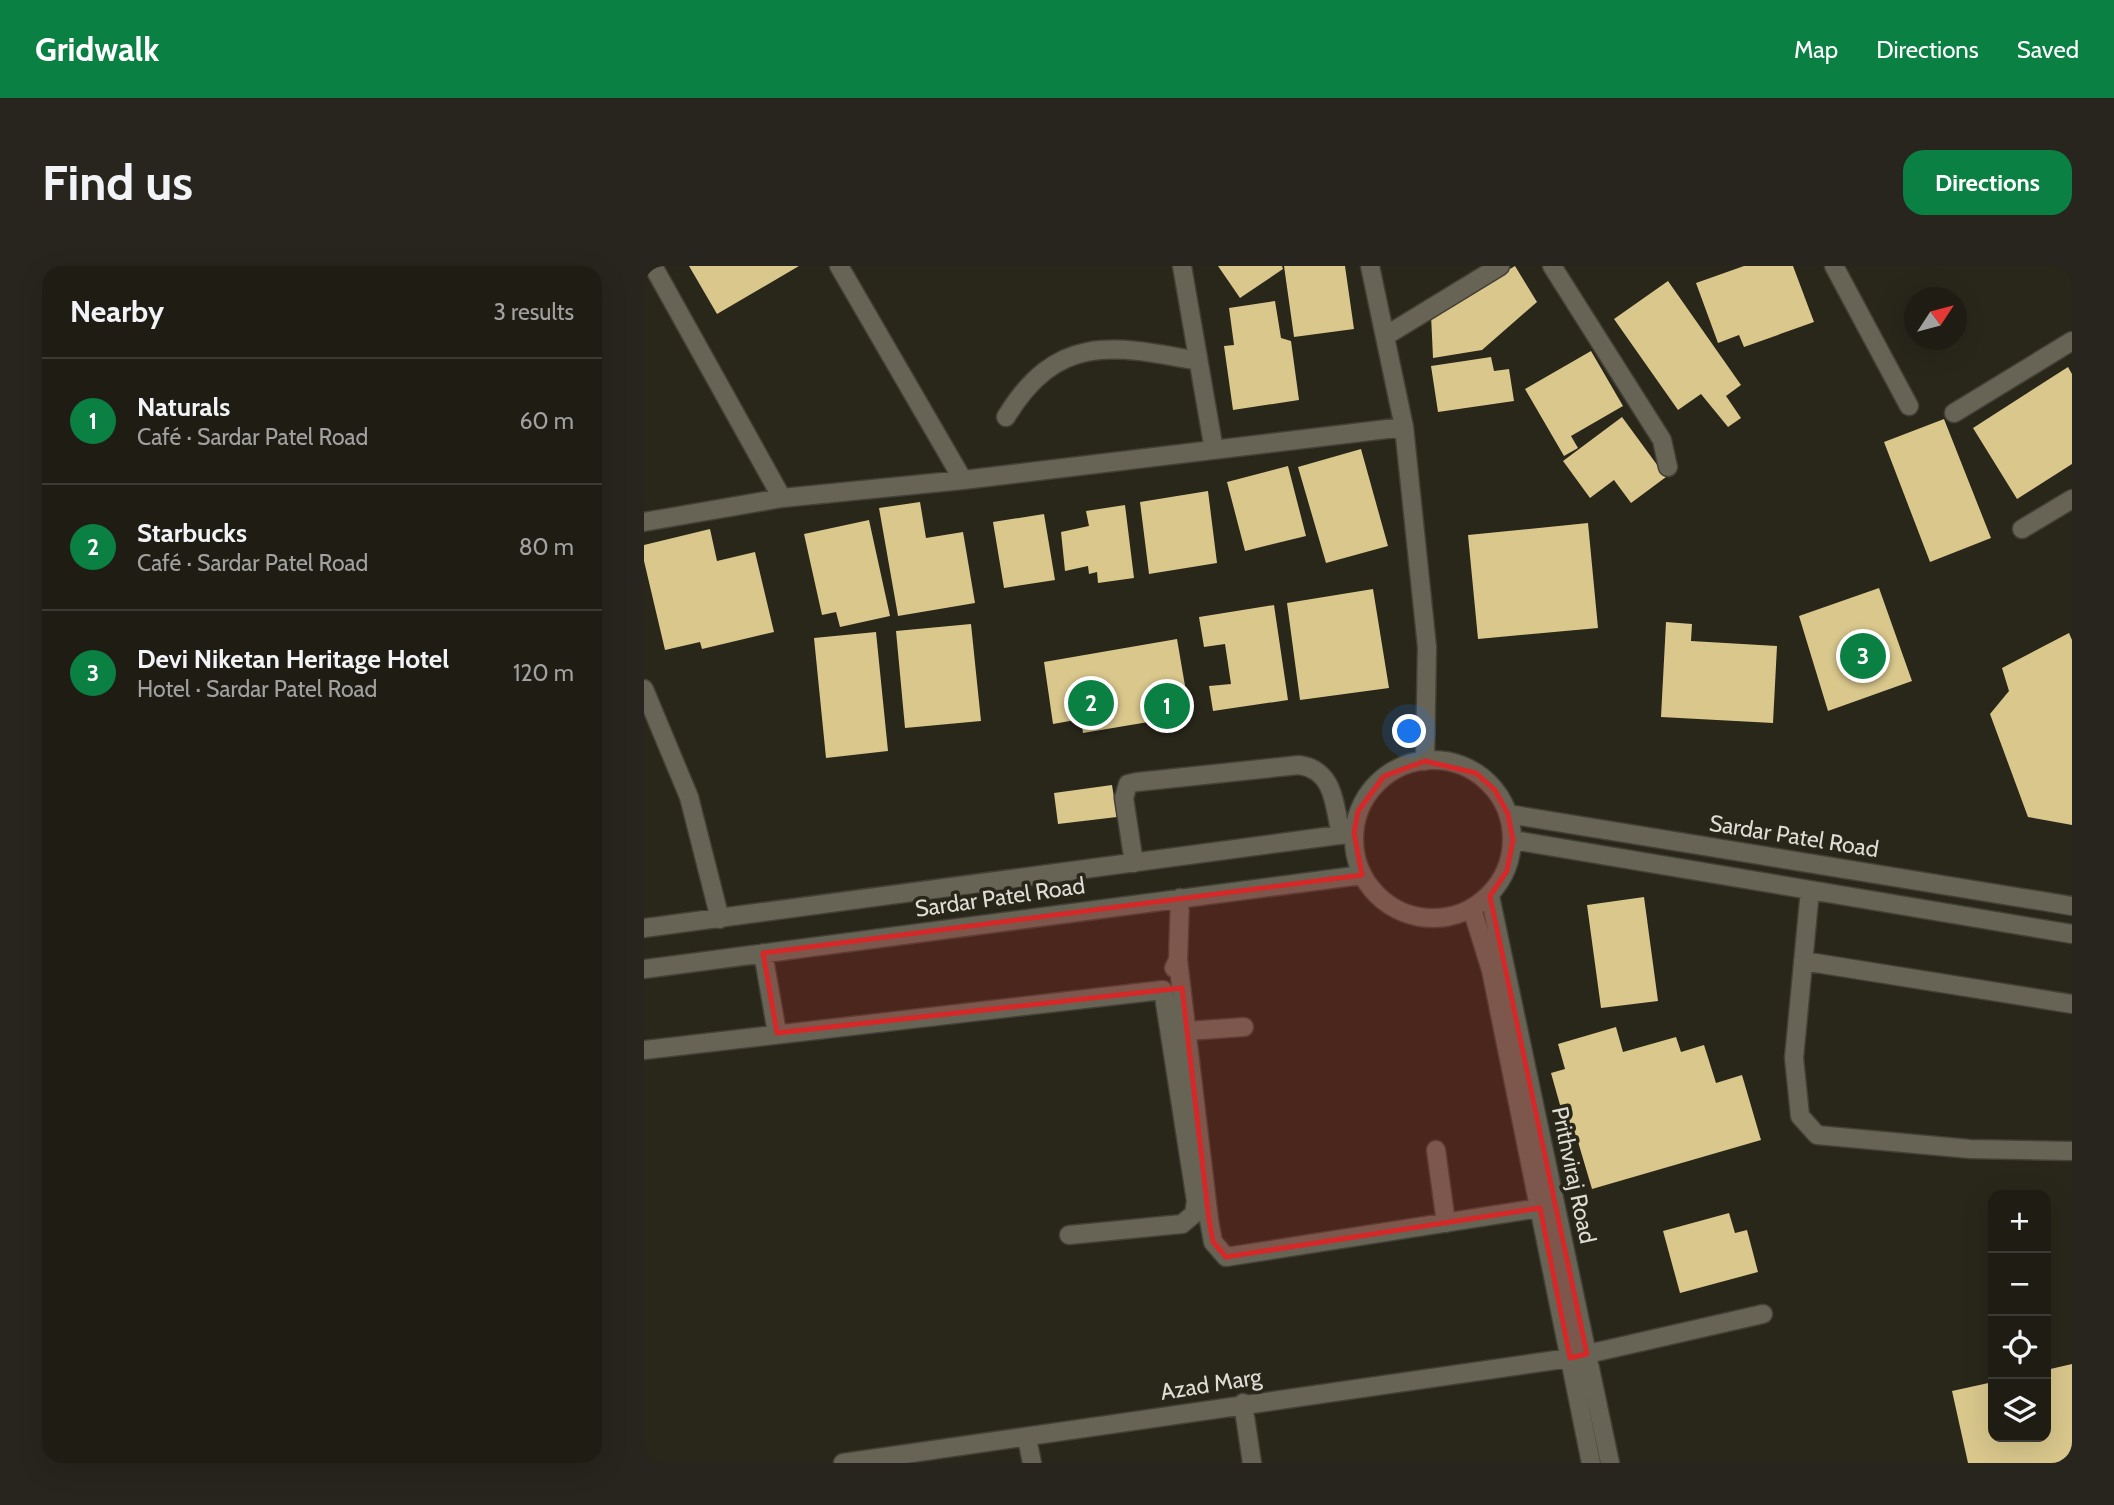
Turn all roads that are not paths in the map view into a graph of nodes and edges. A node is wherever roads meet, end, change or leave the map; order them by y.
1 (653, 266) edge
2 (839, 266) edge
3 (1182, 266) edge
4 (1370, 266) edge
5 (1500, 266) edge
6 (1552, 266) edge
7 (1834, 266) edge
8 (1387, 335) junction
9 (2072, 341) edge
10 (1198, 362) junction
11 (1909, 406) dead end
12 (1954, 413) dead end
13 (1006, 417) dead end
14 (1404, 427) junction
15 (1214, 450) junction
16 (1668, 467) dead end
17 (963, 480) junction
18 (782, 498) junction
19 (2072, 499) edge
20 (644, 522) edge
21 (2022, 529) dead end
22 (644, 689) edge
23 (1425, 761) junction
24 (1508, 814) junction
25 (1347, 834) junction
26 (1513, 840) junction
27 (1134, 863) junction
28 (1362, 875) junction
29 (1810, 890) junction
30 (1489, 896) junction
31 (1180, 898) junction
32 (2072, 906) edge
33 (1472, 909) junction
34 (720, 919) junction
35 (644, 929) edge
36 (2072, 934) edge
37 (763, 953) junction
38 (1178, 960) junction
39 (1803, 961) junction
40 (644, 969) edge
41 (1163, 990) junction
42 (2072, 1004) edge
43 (1244, 1027) dead end
44 (1187, 1031) junction
45 (777, 1033) junction
46 (644, 1050) edge
47 (1436, 1150) dead end
48 (2072, 1151) edge
49 (1540, 1208) junction
50 (1446, 1223) junction
51 (1069, 1235) dead end
52 (1763, 1314) dead end
53 (1578, 1356) junction
54 (1243, 1403) junction
55 (1027, 1438) junction
56 (844, 1463) edge
57 (1032, 1463) edge
58 (1252, 1463) edge
59 (1591, 1463) edge
60 (1610, 1463) edge

1 - 18 street
2 - 17 street
3 - 10 street
4 - 8 street
5 - 8 street
6 - 16 street
7 - 11 street
8 - 14 street
9 - 12 street
10 - 13 street
10 - 15 street
14 - 15 street
14 - 23 street
15 - 17 street
17 - 18 street
18 - 20 street
19 - 21 street
22 - 34 street
23 - 24 street
23 - 25 street
24 - 26 street
24 - 32 street, Sardar Patel Road
25 - 27 street, Sardar Patel Road
25 - 27 street
25 - 28 street
26 - 29 street
26 - 30 street
27 - 34 street, Sardar Patel Road
28 - 31 street, Sardar Patel Road
28 - 33 street
29 - 36 street
29 - 39 street
30 - 33 street
30 - 53 street, Prithviraj Road
31 - 37 street, Sardar Patel Road
31 - 38 street
33 - 49 street, Prithviraj Road
34 - 35 street, Sardar Patel Road
37 - 40 street, Sardar Patel Road
37 - 45 street
38 - 41 street
38 - 44 street
39 - 42 street
39 - 48 street
41 - 45 street
41 - 51 street
43 - 44 street
44 - 50 street
45 - 46 street
47 - 50 street
49 - 50 street
49 - 53 street, Prithviraj Road
52 - 53 street, Azad Marg
53 - 54 street, Azad Marg
53 - 59 street, Prithviraj Road
53 - 60 street, Prithviraj Road
54 - 55 street, Azad Marg
54 - 58 street
55 - 56 street, Azad Marg
55 - 57 street

